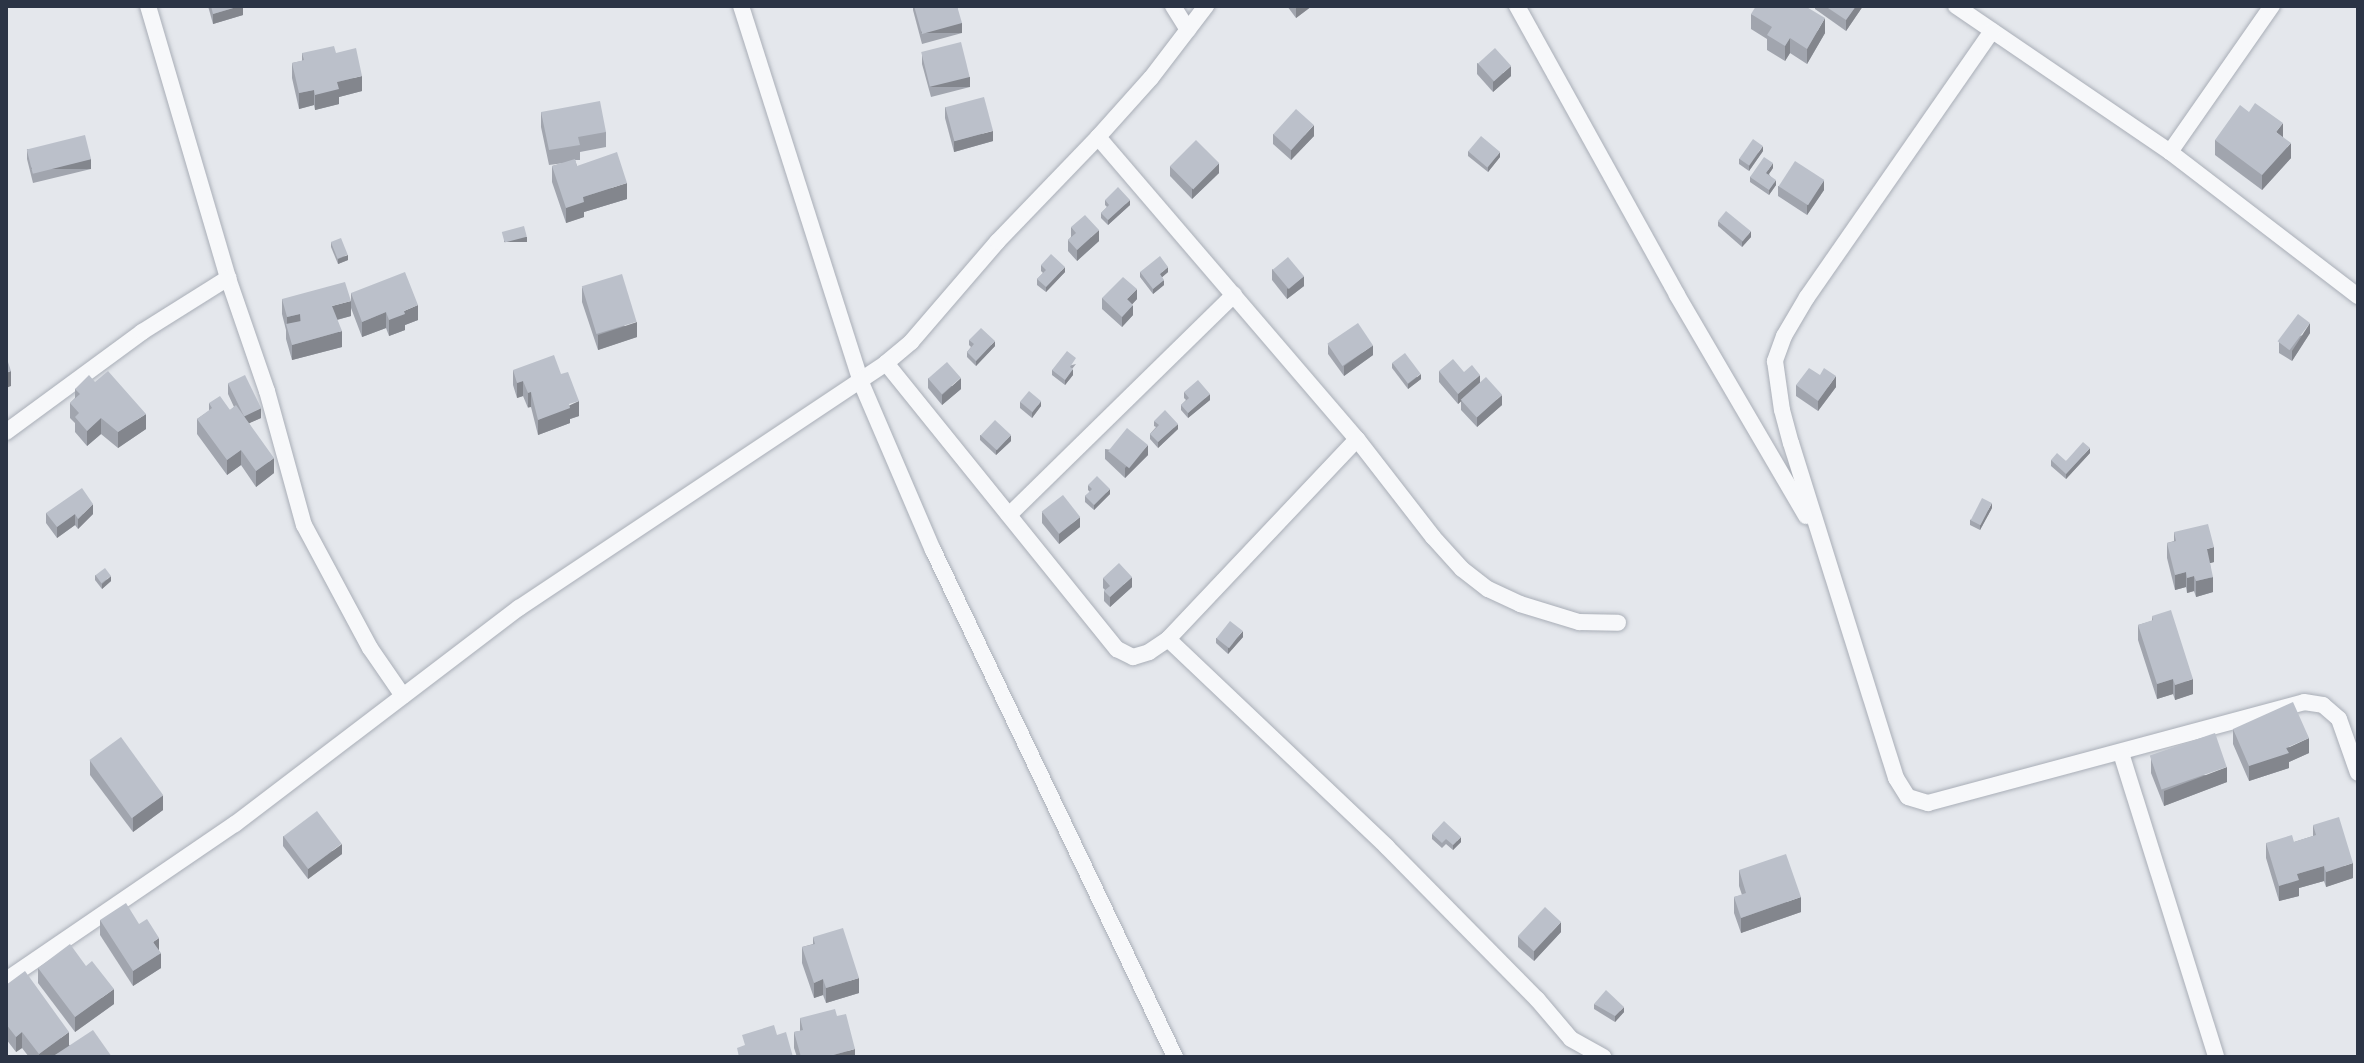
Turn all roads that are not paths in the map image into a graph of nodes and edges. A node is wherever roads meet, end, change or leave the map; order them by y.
1 (148, 6) edge
2 (741, 6) edge
3 (1173, 6) edge
4 (1206, 6) edge
5 (1517, 6) edge
6 (1956, 6) edge
7 (2272, 6) edge
8 (1188, 30) junction
9 (1992, 31) junction
10 (1098, 137) junction
11 (2170, 152) junction
12 (228, 278) junction
13 (1234, 295) junction
14 (2358, 296) edge
15 (886, 363) junction
16 (860, 380) junction
17 (6, 432) edge
18 (1357, 439) junction
19 (1009, 515) junction
20 (1820, 540) junction
21 (1618, 623) dead end
22 (1168, 639) junction
23 (403, 696) junction
24 (2121, 753) junction
25 (2358, 773) edge
26 (6, 980) edge
27 (1175, 1057) edge
28 (1603, 1057) edge
29 (2216, 1057) edge

1 - 12 street
2 - 16 street
3 - 8 street
4 - 8 street
5 - 20 street
6 - 9 street
7 - 11 street
8 - 10 street
9 - 11 street
9 - 20 street
10 - 13 street
10 - 15 street
11 - 14 street
12 - 17 street
12 - 23 street
13 - 18 street
13 - 19 street
15 - 16 street
15 - 19 street
16 - 23 street
16 - 27 street
18 - 21 street
18 - 22 street
19 - 22 street
20 - 24 street
22 - 28 street
23 - 26 street
24 - 25 street
24 - 29 street

